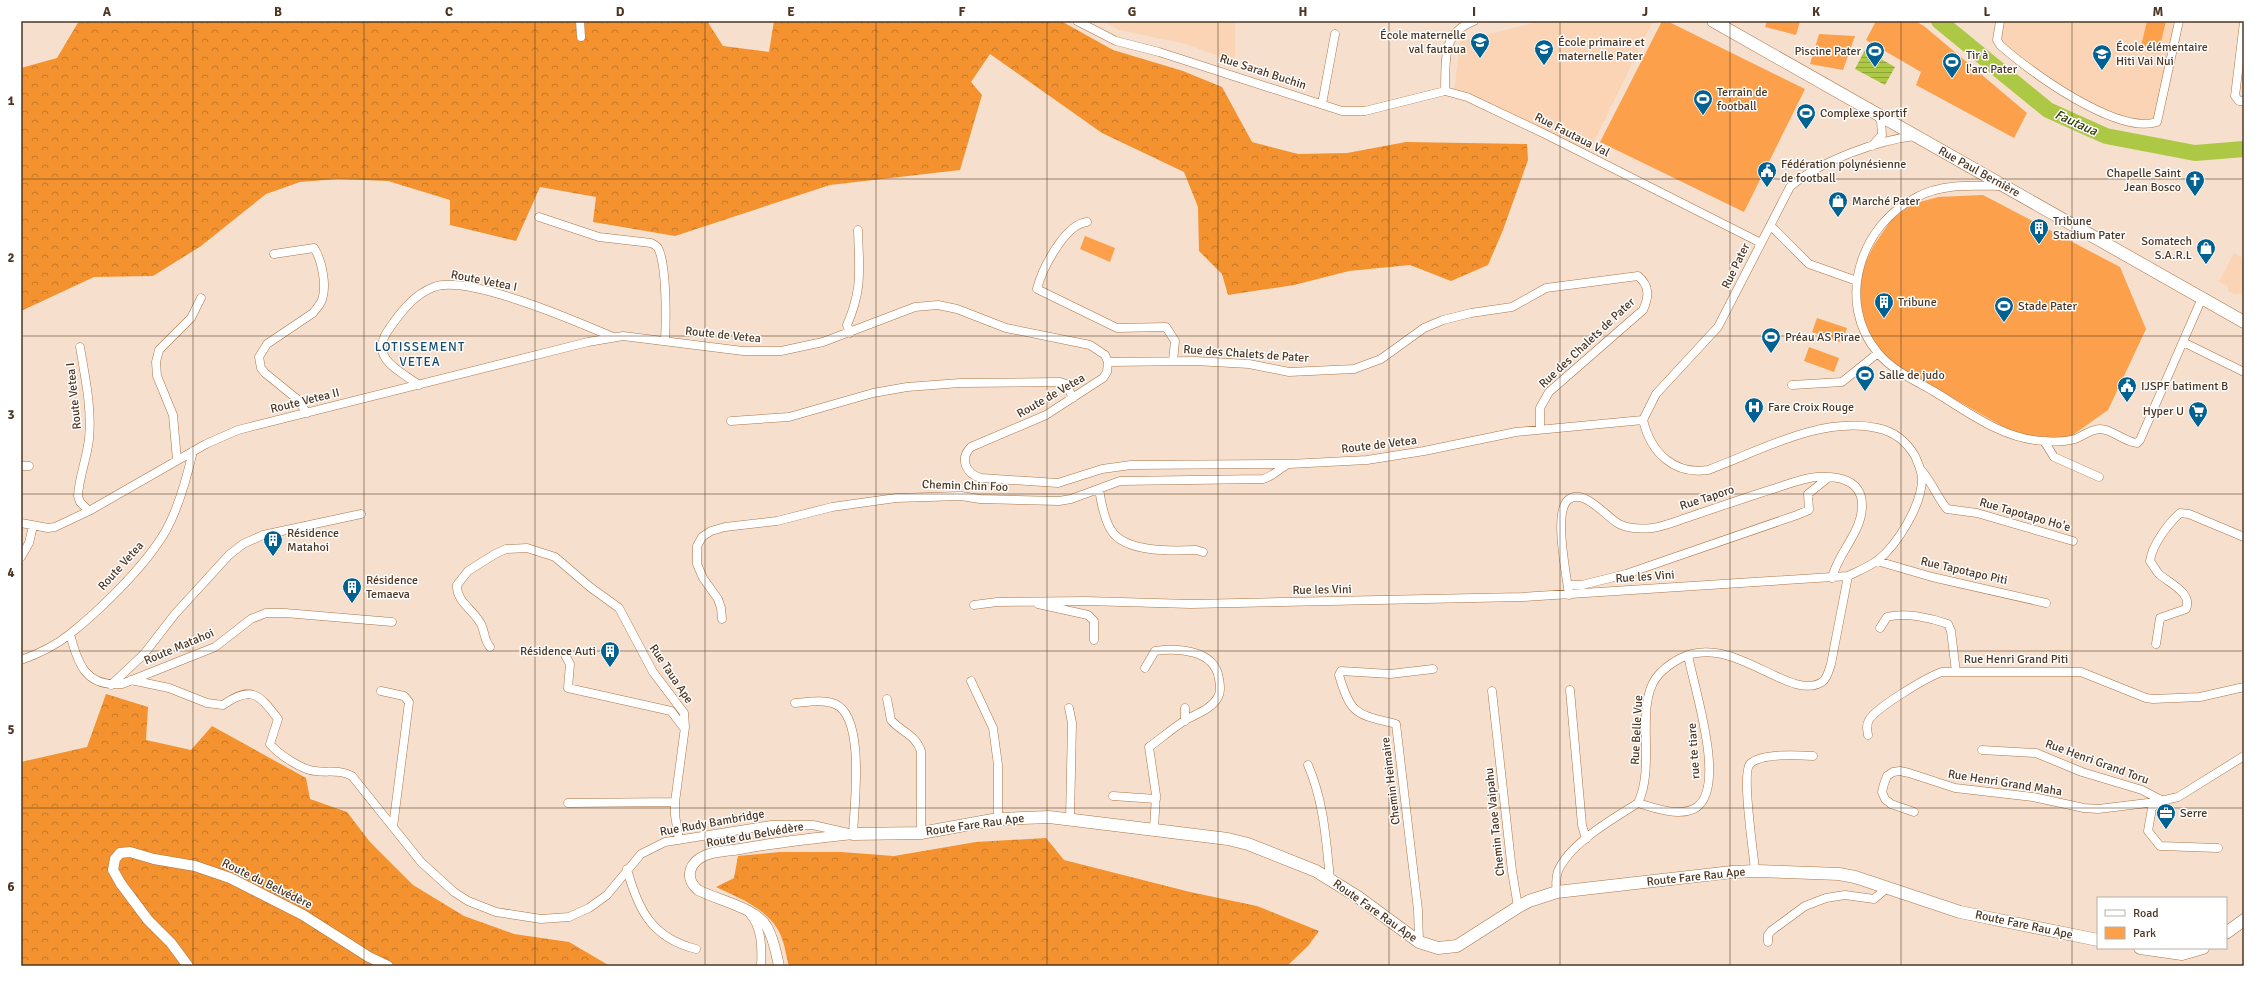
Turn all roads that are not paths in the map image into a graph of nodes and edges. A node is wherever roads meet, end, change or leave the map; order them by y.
1 (580, 21) edge
2 (1077, 21) edge
3 (1474, 21) edge
4 (1714, 21) edge
5 (2000, 21) edge
6 (2179, 21) edge
7 (2244, 22) edge
8 (1335, 34) dead end
9 (581, 37) dead end
10 (1445, 91) junction
11 (2244, 101) edge
12 (1322, 104) junction
13 (1874, 112) junction
14 (1916, 136) junction
15 (1870, 148) junction
16 (2004, 186) junction
17 (539, 217) dead end
18 (1087, 222) dead end
19 (1771, 226) junction
20 (858, 230) dead end
21 (1760, 243) junction
22 (274, 254) dead end
23 (1857, 281) junction
24 (201, 298) dead end
25 (2202, 298) junction
26 (2244, 322) edge
27 (850, 333) junction
28 (613, 337) junction
29 (665, 341) junction
30 (2183, 342) junction
31 (80, 347) dead end
32 (1878, 353) junction
33 (1173, 361) junction
34 (1108, 362) junction
35 (2244, 372) edge
36 (419, 385) junction
37 (1792, 385) dead end
38 (1072, 398) junction
39 (306, 413) junction
40 (1643, 420) junction
41 (731, 422) dead end
42 (1540, 429) junction
43 (2044, 442) junction
44 (193, 451) junction
45 (177, 460) junction
46 (1288, 464) junction
47 (1921, 469) junction
48 (1829, 477) junction
49 (2098, 477) dead end
50 (1099, 489) junction
51 (89, 511) junction
52 (361, 514) dead end
53 (21, 523) edge
54 (32, 526) junction
55 (2244, 537) edge
56 (2073, 541) dead end
57 (1203, 552) dead end
58 (21, 557) edge
59 (1877, 561) junction
60 (1848, 576) junction
61 (1832, 578) junction
62 (1568, 585) junction
63 (1569, 595) junction
64 (1031, 602) junction
65 (2046, 603) dead end
66 (974, 605) dead end
67 (722, 619) dead end
68 (392, 622) dead end
69 (1880, 628) dead end
70 (70, 634) junction
71 (1094, 640) dead end
72 (2156, 644) dead end
73 (490, 647) dead end
74 (1688, 654) junction
75 (565, 655) dead end
76 (21, 660) edge
77 (1145, 668) dead end
78 (1434, 669) dead end
79 (1956, 672) junction
80 (131, 680) junction
81 (971, 681) dead end
82 (111, 685) junction
83 (2244, 687) edge
84 (1570, 690) dead end
85 (1492, 691) dead end
86 (381, 692) dead end
87 (887, 698) dead end
88 (795, 703) dead end
89 (1069, 708) dead end
90 (1185, 708) dead end
91 (1185, 720) junction
92 (684, 728) junction
93 (1868, 735) dead end
94 (1982, 750) dead end
95 (1813, 756) dead end
96 (2244, 756) edge
97 (1308, 766) dead end
98 (1113, 796) dead end
99 (1156, 799) junction
100 (2157, 800) junction
101 (675, 802) junction
102 (568, 803) dead end
103 (1638, 803) junction
104 (1914, 812) dead end
105 (998, 819) junction
106 (1070, 819) junction
107 (393, 827) junction
108 (1154, 828) junction
109 (921, 833) junction
110 (853, 834) junction
111 (1586, 839) junction
112 (679, 840) junction
113 (2218, 848) dead end
114 (627, 869) junction
115 (1755, 871) junction
116 (1330, 879) junction
117 (1887, 888) junction
118 (1557, 892) junction
119 (1518, 907) junction
120 (747, 911) junction
121 (2244, 920) edge
122 (2227, 932) edge
123 (2097, 940) edge
124 (1419, 942) junction
125 (1768, 942) dead end
126 (696, 949) dead end
127 (2147, 949) edge
128 (2200, 949) edge
129 (188, 966) edge
130 (388, 966) edge
131 (761, 966) edge
132 (779, 966) edge

1 - 9 street
2 - 12 street, Rue Sarah Buchin
3 - 10 street
4 - 13 main road, Rue Paul Bernière
5 - 6 street
7 - 11 street
8 - 12 street
10 - 12 street, Rue Sarah Buchin
10 - 21 street, Rue Fautaua Val
13 - 14 main road, Rue Paul Bernière
13 - 15 street
14 - 15 street, Rue Pater
14 - 16 main road, Rue Paul Bernière
15 - 19 street, Rue Pater
16 - 23 street
16 - 25 main road, Rue Paul Bernière
17 - 29 street
18 - 33 street
19 - 21 street, Rue Pater
19 - 23 street
20 - 27 street
21 - 40 street, Rue Pater
22 - 39 street
23 - 32 street
24 - 45 street
25 - 26 main road, Rue Paul Bernière
25 - 30 street
27 - 29 street, Route de Vetea
27 - 34 street, Route de Vetea
28 - 29 street, Route de Vetea
28 - 36 street, Route Vetea II
28 - 36 street, Route Vetea I
30 - 35 street
30 - 43 street
31 - 51 street, Route Vetea I
32 - 37 street
32 - 43 street
33 - 34 street, Rue des Chalets de Pater
33 - 42 street, Rue des Chalets de Pater
34 - 38 street, Route de Vetea
36 - 39 street, Route Vetea II
38 - 41 street
38 - 46 street, Route de Vetea
39 - 44 street, Route Vetea II
40 - 42 street, Route de Vetea
40 - 47 street, Rue les Vini
42 - 46 street, Route de Vetea
43 - 49 street
44 - 45 street, Route Vetea II
44 - 70 street, Route Vetea
45 - 51 street, Route Vetea II
46 - 50 street, Chemin Chin Foo
47 - 56 street, Rue Tapotapo Ho'e
47 - 59 street, Rue les Vini
48 - 61 street, Rue Taporo
48 - 62 street
48 - 62 street, Rue Taporo
50 - 57 street
50 - 67 street, Chemin Chin Foo
51 - 54 street, Route Vetea II
52 - 82 street
53 - 54 street, Route Vetea II
54 - 58 street
55 - 72 street
59 - 60 street, Rue les Vini
59 - 65 street, Rue Tapotapo Piti
60 - 61 street, Rue les Vini
60 - 74 street, Rue Belle Vue
61 - 63 street, Rue les Vini
62 - 63 street, Rue Taporo
63 - 64 street, Rue les Vini
64 - 66 street, Rue les Vini
64 - 71 street
68 - 80 street, Route Matahoi
69 - 79 street
70 - 76 street, Route Vetea
70 - 82 street
73 - 92 street, Rue Taua Ape
74 - 103 street, Rue Belle Vue
74 - 103 street, rue te tiare
75 - 92 street
77 - 91 street
78 - 124 street, Chemin Heimaire
79 - 83 street, Rue Henri Grand Piti
79 - 93 street, Rue Henri Grand Piti
80 - 82 street, Route Matahoi
80 - 107 street, Rue Rudy Bambridge
81 - 105 street
84 - 111 street
85 - 119 street, Chemin Taoe Vaipahu
86 - 107 street
87 - 109 street
88 - 110 street
89 - 106 street
90 - 91 street
91 - 99 street
92 - 101 street, Rue Taua Ape
94 - 100 street, Rue Henri Grand Toru
95 - 115 street
96 - 100 street
97 - 116 street
98 - 99 street
99 - 108 street
100 - 104 street, Rue Henri Grand Maha
100 - 113 street
101 - 102 street
101 - 112 street, Rue Taua Ape
103 - 111 street
105 - 106 main road, Route Fare Rau Ape
105 - 109 main road, Route Fare Rau Ape
106 - 108 main road, Route Fare Rau Ape
107 - 114 street, Rue Rudy Bambridge
108 - 116 main road, Route Fare Rau Ape
109 - 110 main road, Route Fare Rau Ape
110 - 112 street, Rue Rudy Bambridge
110 - 120 street, Route du Belvédère
111 - 118 street
112 - 114 street, Rue Rudy Bambridge
114 - 126 street
115 - 117 main road, Route Fare Rau Ape
115 - 118 main road, Route Fare Rau Ape
116 - 124 main road, Route Fare Rau Ape
117 - 123 main road, Route Fare Rau Ape
117 - 125 street
118 - 119 main road, Route Fare Rau Ape
119 - 124 main road, Route Fare Rau Ape
120 - 131 street
120 - 132 street, Route du Belvédère
121 - 122 main road
127 - 128 main road
129 - 130 street, Route du Belvédère

